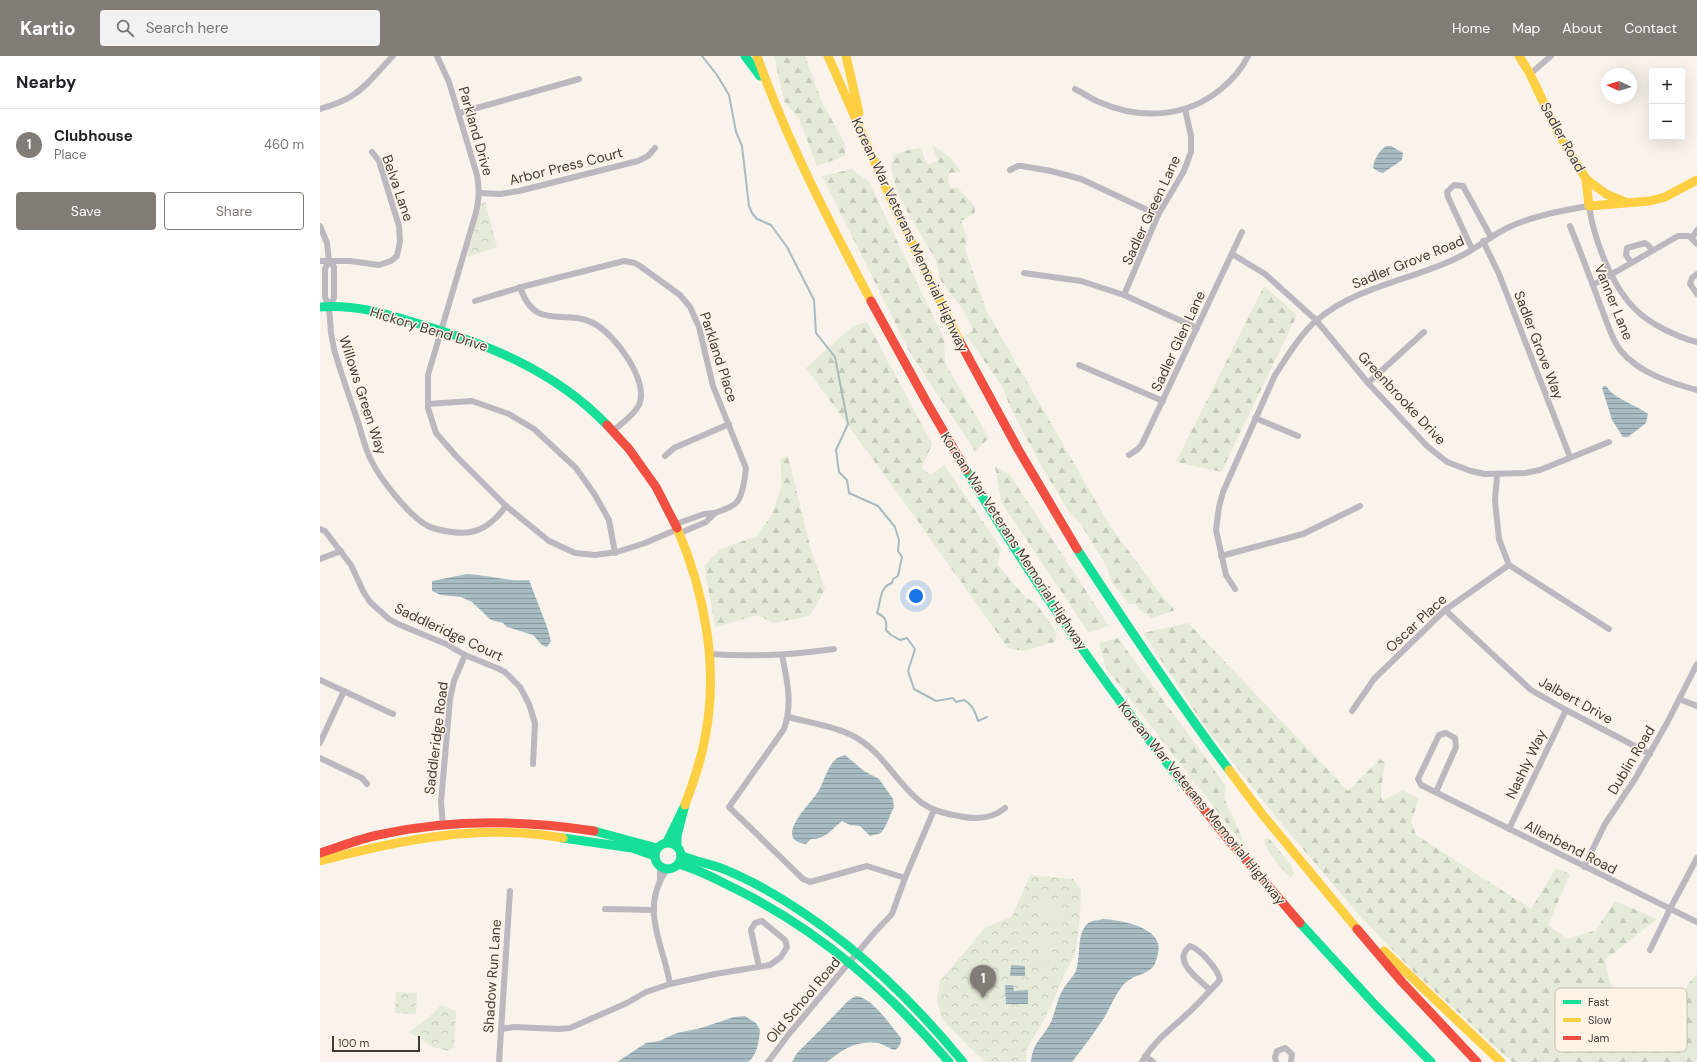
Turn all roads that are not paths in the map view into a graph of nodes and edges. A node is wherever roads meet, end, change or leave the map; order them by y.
1 (393, 56) edge
2 (437, 56) edge
3 (745, 56) edge
4 (757, 56) edge
5 (828, 56) edge
6 (846, 56) edge
7 (1248, 56) edge
8 (1519, 56) edge
9 (1550, 56) edge
10 (1530, 74) junction
11 (579, 79) dead end
12 (767, 86) junction
13 (1075, 89) dead end
14 (320, 109) edge
15 (1185, 109) junction
16 (459, 113) junction
17 (866, 145) junction
18 (655, 148) dead end
19 (372, 152) dead end
20 (1010, 170) dead end
21 (1586, 179) junction
22 (1697, 180) edge
23 (479, 194) junction
24 (1628, 203) junction
25 (1589, 206) junction
26 (1158, 215) junction
27 (320, 226) edge
28 (1570, 226) dead end
29 (1697, 230) edge
30 (1242, 232) dead end
31 (1491, 237) junction
32 (1692, 238) junction
33 (1484, 242) junction
34 (1697, 244) edge
35 (1472, 249) junction
36 (1652, 250) junction
37 (1232, 254) junction
38 (320, 261) edge
39 (329, 261) junction
40 (1631, 262) junction
41 (1024, 273) dead end
42 (1611, 274) junction
43 (1697, 274) edge
44 (1593, 285) junction
45 (520, 287) junction
46 (1697, 294) edge
47 (1124, 295) junction
48 (475, 301) dead end
49 (325, 306) edge
50 (1316, 320) junction
51 (1197, 328) junction
52 (441, 330) junction
53 (1424, 332) dead end
54 (1697, 342) edge
55 (1079, 365) dead end
56 (1368, 383) junction
57 (1697, 390) edge
58 (1163, 401) junction
59 (428, 404) junction
60 (1256, 418) junction
61 (729, 424) junction
62 (613, 431) junction
63 (1298, 436) dead end
64 (1609, 442) dead end
65 (1129, 455) dead end
66 (665, 456) dead end
67 (1570, 458) junction
68 (1498, 475) junction
69 (506, 506) junction
70 (1360, 506) dead end
71 (715, 513) junction
72 (320, 529) edge
73 (678, 529) junction
74 (341, 551) junction
75 (615, 553) junction
76 (1221, 556) junction
77 (320, 559) edge
78 (1509, 565) junction
79 (1235, 589) dead end
80 (1445, 610) junction
81 (1609, 629) dead end
82 (834, 649) dead end
83 (710, 654) junction
84 (465, 655) junction
85 (782, 655) junction
86 (1697, 664) edge
87 (320, 680) edge
88 (344, 691) junction
89 (1679, 699) junction
90 (1697, 706) edge
91 (1566, 710) junction
92 (1352, 711) dead end
93 (393, 714) dead end
94 (788, 718) junction
95 (320, 743) edge
96 (1650, 754) junction
97 (320, 758) edge
98 (533, 764) dead end
99 (367, 784) dead end
100 (1436, 792) junction
101 (685, 805) junction
102 (1005, 808) dead end
103 (934, 810) junction
104 (443, 826) junction
105 (1509, 829) junction
106 (667, 842) junction
107 (679, 851) junction
108 (320, 852) edge
109 (656, 852) junction
110 (1697, 858) edge
111 (320, 862) edge
112 (678, 864) junction
113 (1584, 867) junction
114 (664, 868) junction
115 (905, 878) junction
116 (1322, 887) junction
117 (510, 891) dead end
118 (1670, 908) junction
119 (605, 909) dead end
120 (654, 910) junction
121 (1697, 922) edge
122 (1650, 950) dead end
123 (857, 953) junction
124 (850, 961) junction
125 (759, 967) junction
126 (670, 984) junction
127 (1210, 990) junction
128 (501, 1029) junction
129 (1143, 1059) edge
130 (498, 1062) edge
131 (768, 1062) edge
132 (949, 1062) edge
133 (963, 1062) edge
134 (1153, 1062) edge
135 (1276, 1062) edge
136 (1291, 1062) edge
137 (1431, 1062) edge
138 (1477, 1062) edge
139 (1501, 1062) edge

1 - 14 street
2 - 16 street, Parkland Drive
3 - 12 main road
4 - 12 main road, Korean War Veterans Memorial Highway
5 - 17 main road, Korean War Veterans Memorial Highway
6 - 17 main road
7 - 15 street
8 - 10 main road, Sadler Road
9 - 10 street
10 - 21 main road, Sadler Road
11 - 16 street
12 - 137 main road, Korean War Veterans Memorial Highway
13 - 15 street
15 - 26 street, Sadler Green Lane
16 - 23 street, Parkland Drive
17 - 116 main road, Korean War Veterans Memorial Highway
18 - 23 street, Arbor Press Court
19 - 39 street, Belva Lane
20 - 26 street
21 - 24 main road
21 - 25 main road, Sadler Road
22 - 24 main road
23 - 52 street, Parkland Drive
24 - 25 main road
25 - 31 street, Sadler Grove Road
25 - 42 street
26 - 47 street, Sadler Green Lane
27 - 39 street, Willows Green Way
28 - 44 street, Vanner Lane
29 - 32 street
30 - 37 street, Sadler Glen Lane
31 - 33 street, Sadler Grove Road
31 - 35 street
32 - 34 street
32 - 36 street
33 - 35 street, Sadler Grove Road
33 - 67 street, Sadler Grove Way
35 - 50 street, Sadler Grove Road
36 - 40 street
36 - 40 street
37 - 50 street, Greenbrooke Drive
37 - 51 street, Sadler Glen Lane
38 - 39 street
39 - 49 street, Willows Green Way
40 - 42 street
41 - 47 street
42 - 44 street
42 - 54 street
43 - 46 street
44 - 57 street, Vanner Lane
45 - 48 street, Parkland Place
45 - 61 street, Parkland Place
45 - 62 street
47 - 51 street
49 - 52 main road, Hickory Bend Drive
49 - 69 street, Willows Green Way
50 - 56 street, Greenbrooke Drive
50 - 60 street, Sadler Grove Road
51 - 58 street, Sadler Glen Lane
52 - 59 street, Parkland Drive
52 - 62 main road, Hickory Bend Drive
53 - 56 street
55 - 58 street
56 - 68 street, Greenbrooke Drive
58 - 65 street, Sadler Glen Lane
59 - 69 street, Parkland Drive
59 - 75 street
60 - 63 street
60 - 76 street, Sadler Grove Road
61 - 66 street
61 - 71 street, Parkland Place
62 - 73 main road, Hickory Bend Drive
64 - 67 street, Greenbrooke Drive
67 - 68 street, Greenbrooke Drive
68 - 78 street
69 - 75 street, Parkland Drive
70 - 76 street
71 - 73 street, Parkland Place
71 - 73 street, Parkland Place
72 - 74 street, Saddleridge Court
73 - 75 street, Parkland Drive
73 - 83 main road, Hickory Bend Drive
74 - 77 street
74 - 84 street, Saddleridge Court
76 - 79 street, Sadler Grove Road
78 - 80 street, Oscar Place
78 - 81 street
80 - 91 street, Jalbert Drive
80 - 92 street, Oscar Place
82 - 85 street
83 - 85 street
83 - 101 main road, Hickory Bend Drive
84 - 98 street, Saddleridge Court
84 - 104 street, Saddleridge Road
85 - 94 street
86 - 89 street, Dublin Road
87 - 88 street
88 - 93 street
88 - 95 street
89 - 90 street
89 - 96 street, Dublin Road
91 - 96 street, Jalbert Drive
91 - 105 street, Nashly Way
94 - 103 street
94 - 115 street
96 - 113 street, Dublin Road
97 - 99 street
100 - 100 street, Allenbend Road
100 - 105 street, Allenbend Road
101 - 106 main road, Hickory Bend Drive
101 - 107 main road, Hickory Bend Drive
102 - 103 street
103 - 115 street, Old School Road
104 - 108 main road
104 - 109 main road
105 - 113 street, Allenbend Road
106 - 107 main road
106 - 109 main road
107 - 112 main road
107 - 123 main road
109 - 111 main road
109 - 114 main road
110 - 118 street
112 - 114 main road
112 - 124 main road
113 - 118 street, Allenbend Road
114 - 120 street
115 - 123 street, Old School Road
116 - 138 main road
116 - 139 main road
117 - 128 street, Shadow Run Lane
118 - 121 street, Allenbend Road
118 - 122 street
119 - 120 street
120 - 126 street
123 - 124 street, Old School Road
123 - 133 main road
124 - 131 street, Old School Road
124 - 132 main road
125 - 125 street
125 - 126 street
126 - 128 street
127 - 127 street
127 - 129 street
128 - 130 street, Shadow Run Lane
129 - 134 street
135 - 136 street

